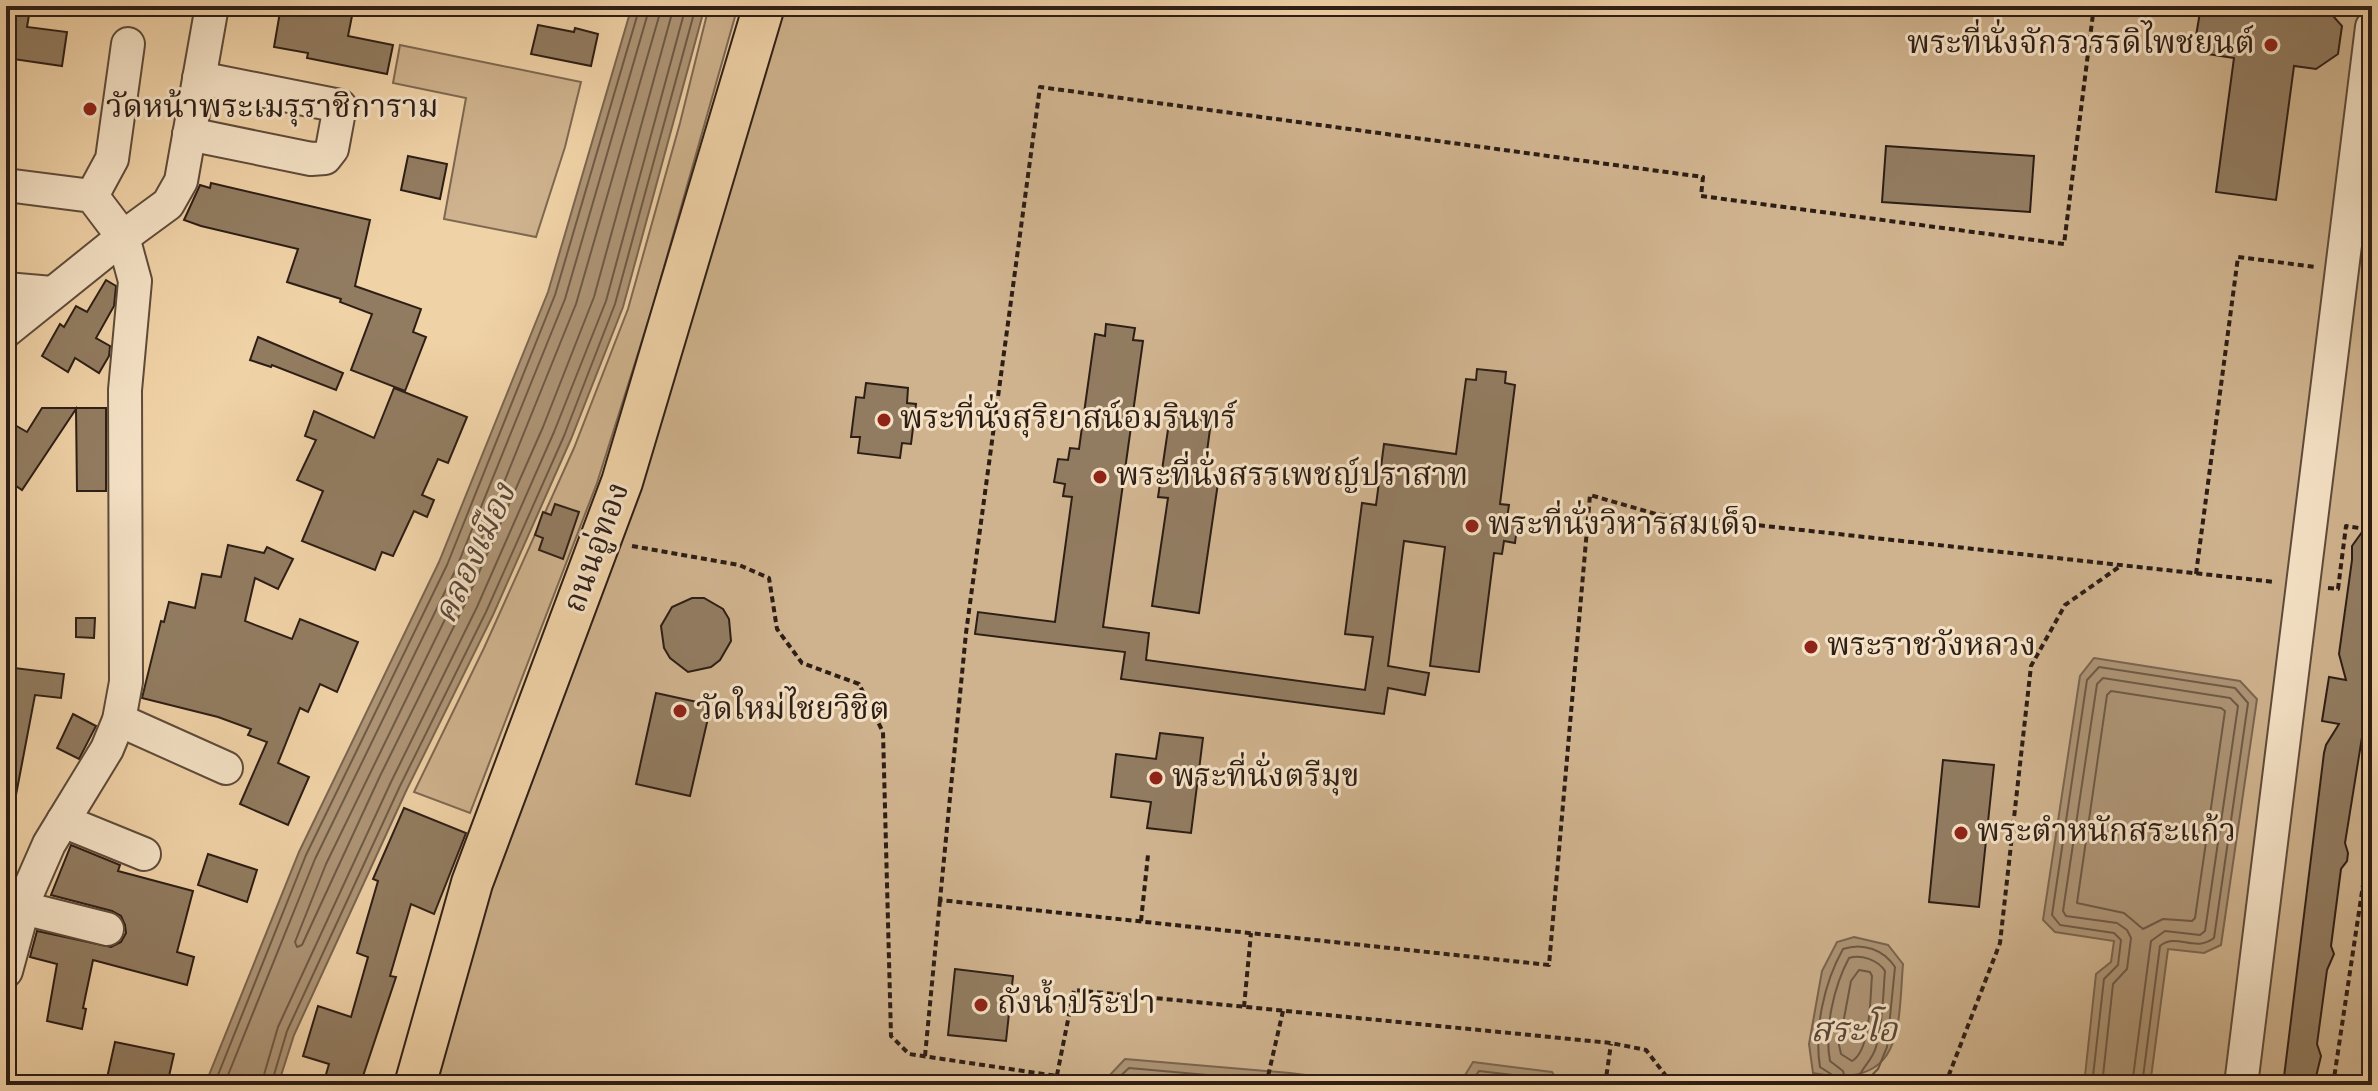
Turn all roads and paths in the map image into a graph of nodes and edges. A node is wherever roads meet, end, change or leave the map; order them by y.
1 (212, 6) edge
2 (764, 6) edge
3 (2094, 6) edge
4 (2372, 27) edge
5 (128, 44) dead end
6 (199, 78) junction
7 (189, 134) junction
8 (6, 185) edge
9 (92, 196) junction
10 (123, 237) junction
11 (2342, 270) junction
12 (6, 289) edge
13 (52, 293) junction
14 (6, 331) edge
15 (2372, 530) edge
16 (602, 540) junction
17 (2121, 565) junction
18 (2196, 574) junction
19 (2303, 585) junction
20 (119, 720) junction
21 (226, 768) dead end
22 (63, 821) junction
23 (2372, 825) edge
24 (144, 854) dead end
25 (1148, 855) dead end
26 (19, 897) edge
27 (940, 900) junction
28 (1141, 921) junction
29 (107, 929) dead end
30 (1251, 933) junction
31 (6, 971) edge
32 (1244, 1007) junction
33 (1283, 1011) junction
34 (1611, 1043) junction
35 (925, 1056) junction
36 (1057, 1076) junction
37 (415, 1085) edge
38 (1055, 1085) edge
39 (1266, 1085) edge
40 (1605, 1085) edge
41 (1673, 1085) edge
42 (1945, 1085) edge
43 (2241, 1085) edge
44 (2333, 1085) edge

1 - 6 street
2 - 16 main road, ถนนอู่ทอง
3 - 27 path
4 - 11 street
5 - 9 street
6 - 7 street
6 - 7 street
7 - 10 street
8 - 9 street
9 - 10 street
10 - 13 street
10 - 20 street
11 - 18 path
11 - 19 street
12 - 13 street
13 - 14 street
15 - 19 path
16 - 35 path
16 - 37 main road, ถนนอู่ทอง
17 - 18 path
17 - 30 path
17 - 42 path
18 - 19 path
19 - 43 street
20 - 21 street
20 - 22 street
22 - 24 street
22 - 26 street
23 - 44 path
25 - 28 path
26 - 29 street
26 - 31 street
27 - 28 path
27 - 35 path
28 - 30 path
30 - 32 path
32 - 33 path
32 - 36 path
33 - 34 path
33 - 39 path
34 - 40 path
34 - 41 path
35 - 36 path
36 - 38 path

